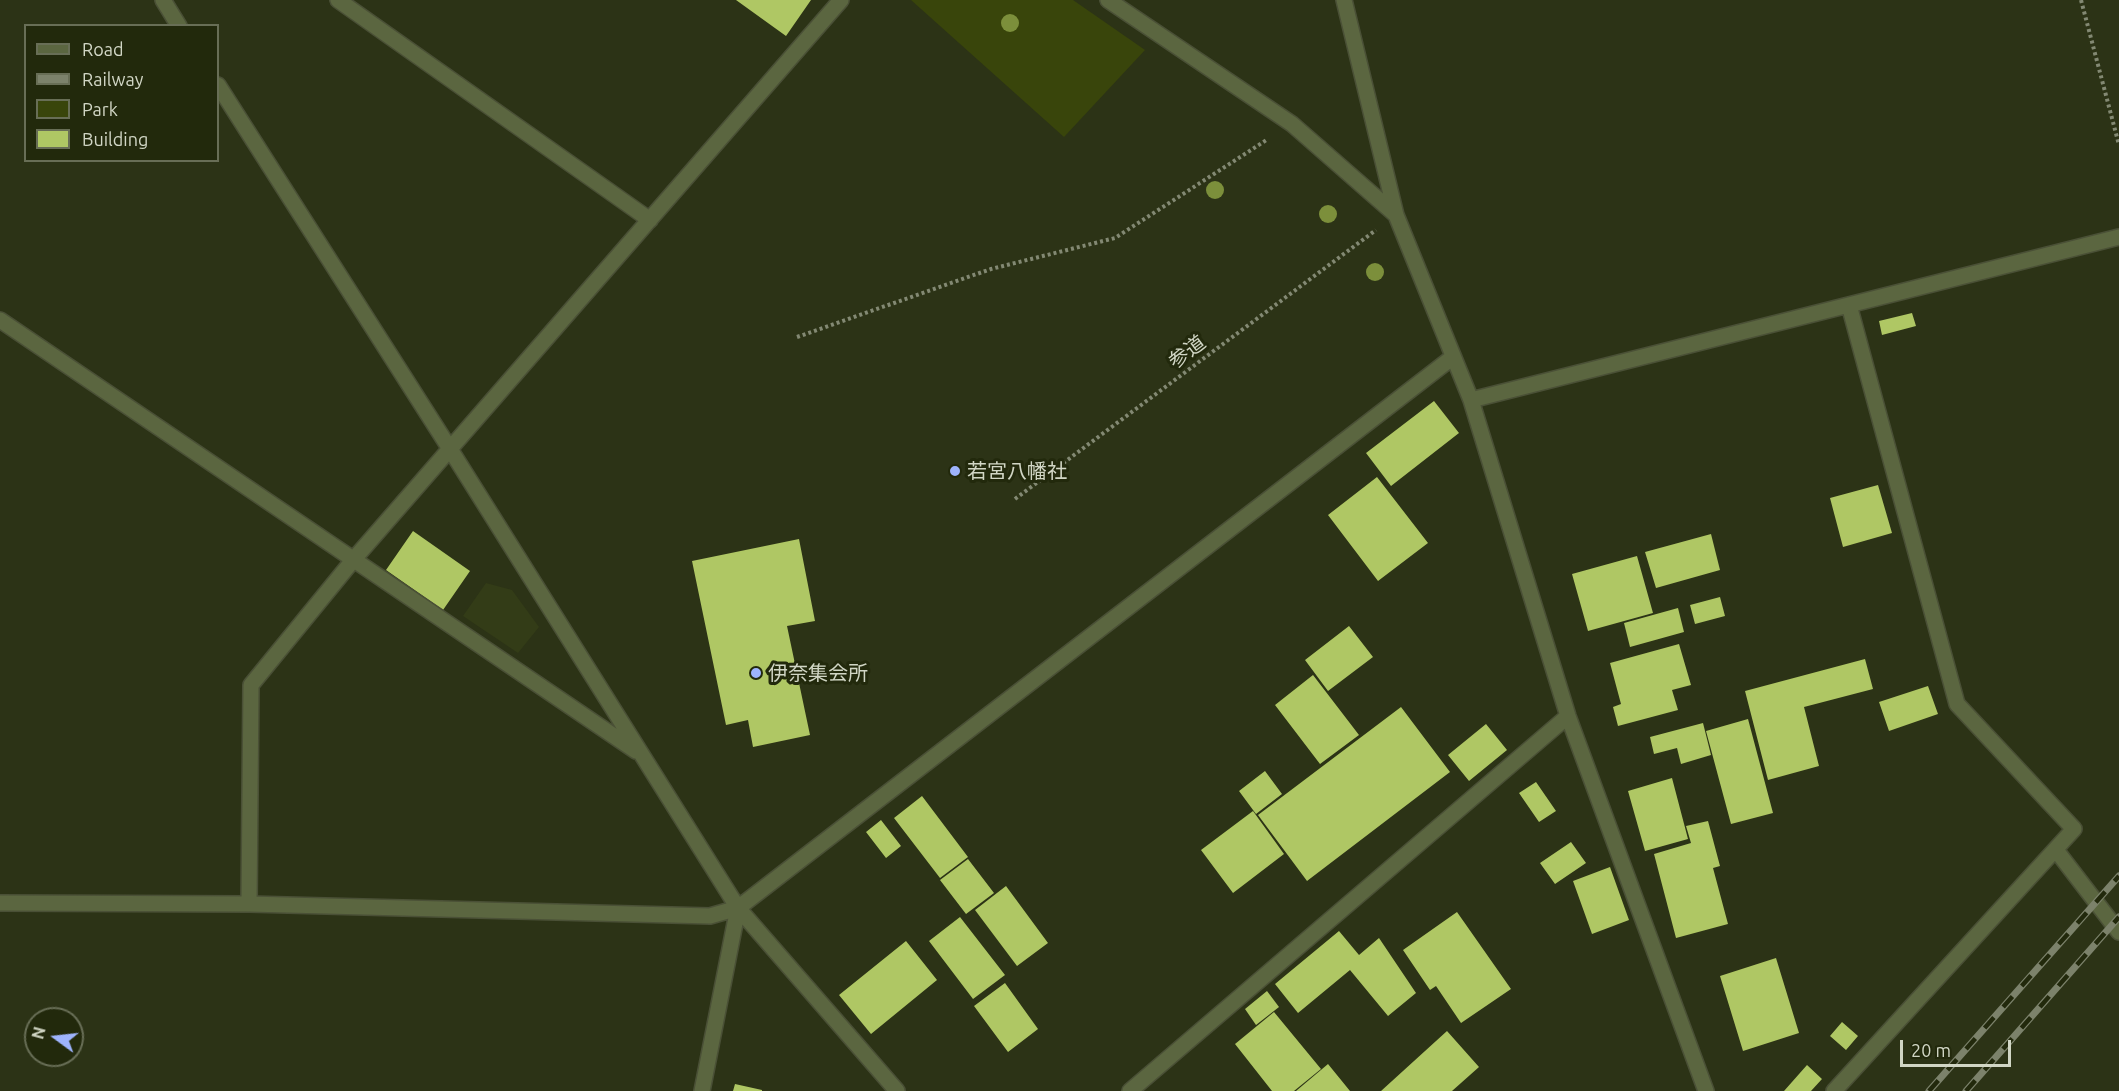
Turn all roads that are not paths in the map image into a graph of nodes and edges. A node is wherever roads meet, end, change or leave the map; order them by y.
1 (163, 0) edge
2 (338, 0) edge
3 (841, 0) edge
4 (1108, 0) edge
5 (1344, 0) edge
6 (178, 24) edge
7 (219, 87) edge
8 (1396, 216) junction
9 (650, 220) junction
10 (2119, 237) edge
11 (1849, 305) junction
12 (0, 320) edge
13 (1453, 357) junction
14 (1471, 400) junction
15 (450, 449) junction
16 (354, 559) junction
17 (1568, 716) junction
18 (642, 755) junction
19 (2056, 850) junction
20 (0, 903) edge
21 (249, 904) junction
22 (738, 908) junction
23 (2119, 932) edge
24 (702, 1091) edge
25 (897, 1091) edge
26 (1130, 1091) edge
27 (1706, 1091) edge
28 (1834, 1091) edge

1 - 6 street
2 - 9 street
3 - 9 street
4 - 8 street
5 - 8 street
7 - 15 street
8 - 13 street
9 - 15 street
10 - 11 street
11 - 14 street
11 - 19 street
12 - 16 street
13 - 14 street
13 - 22 street
14 - 17 street
15 - 16 street
15 - 18 street
16 - 18 street
16 - 21 street
17 - 26 street
17 - 27 street
18 - 22 street
19 - 23 street
19 - 28 street
20 - 21 street
21 - 22 street
22 - 24 street
22 - 25 street

